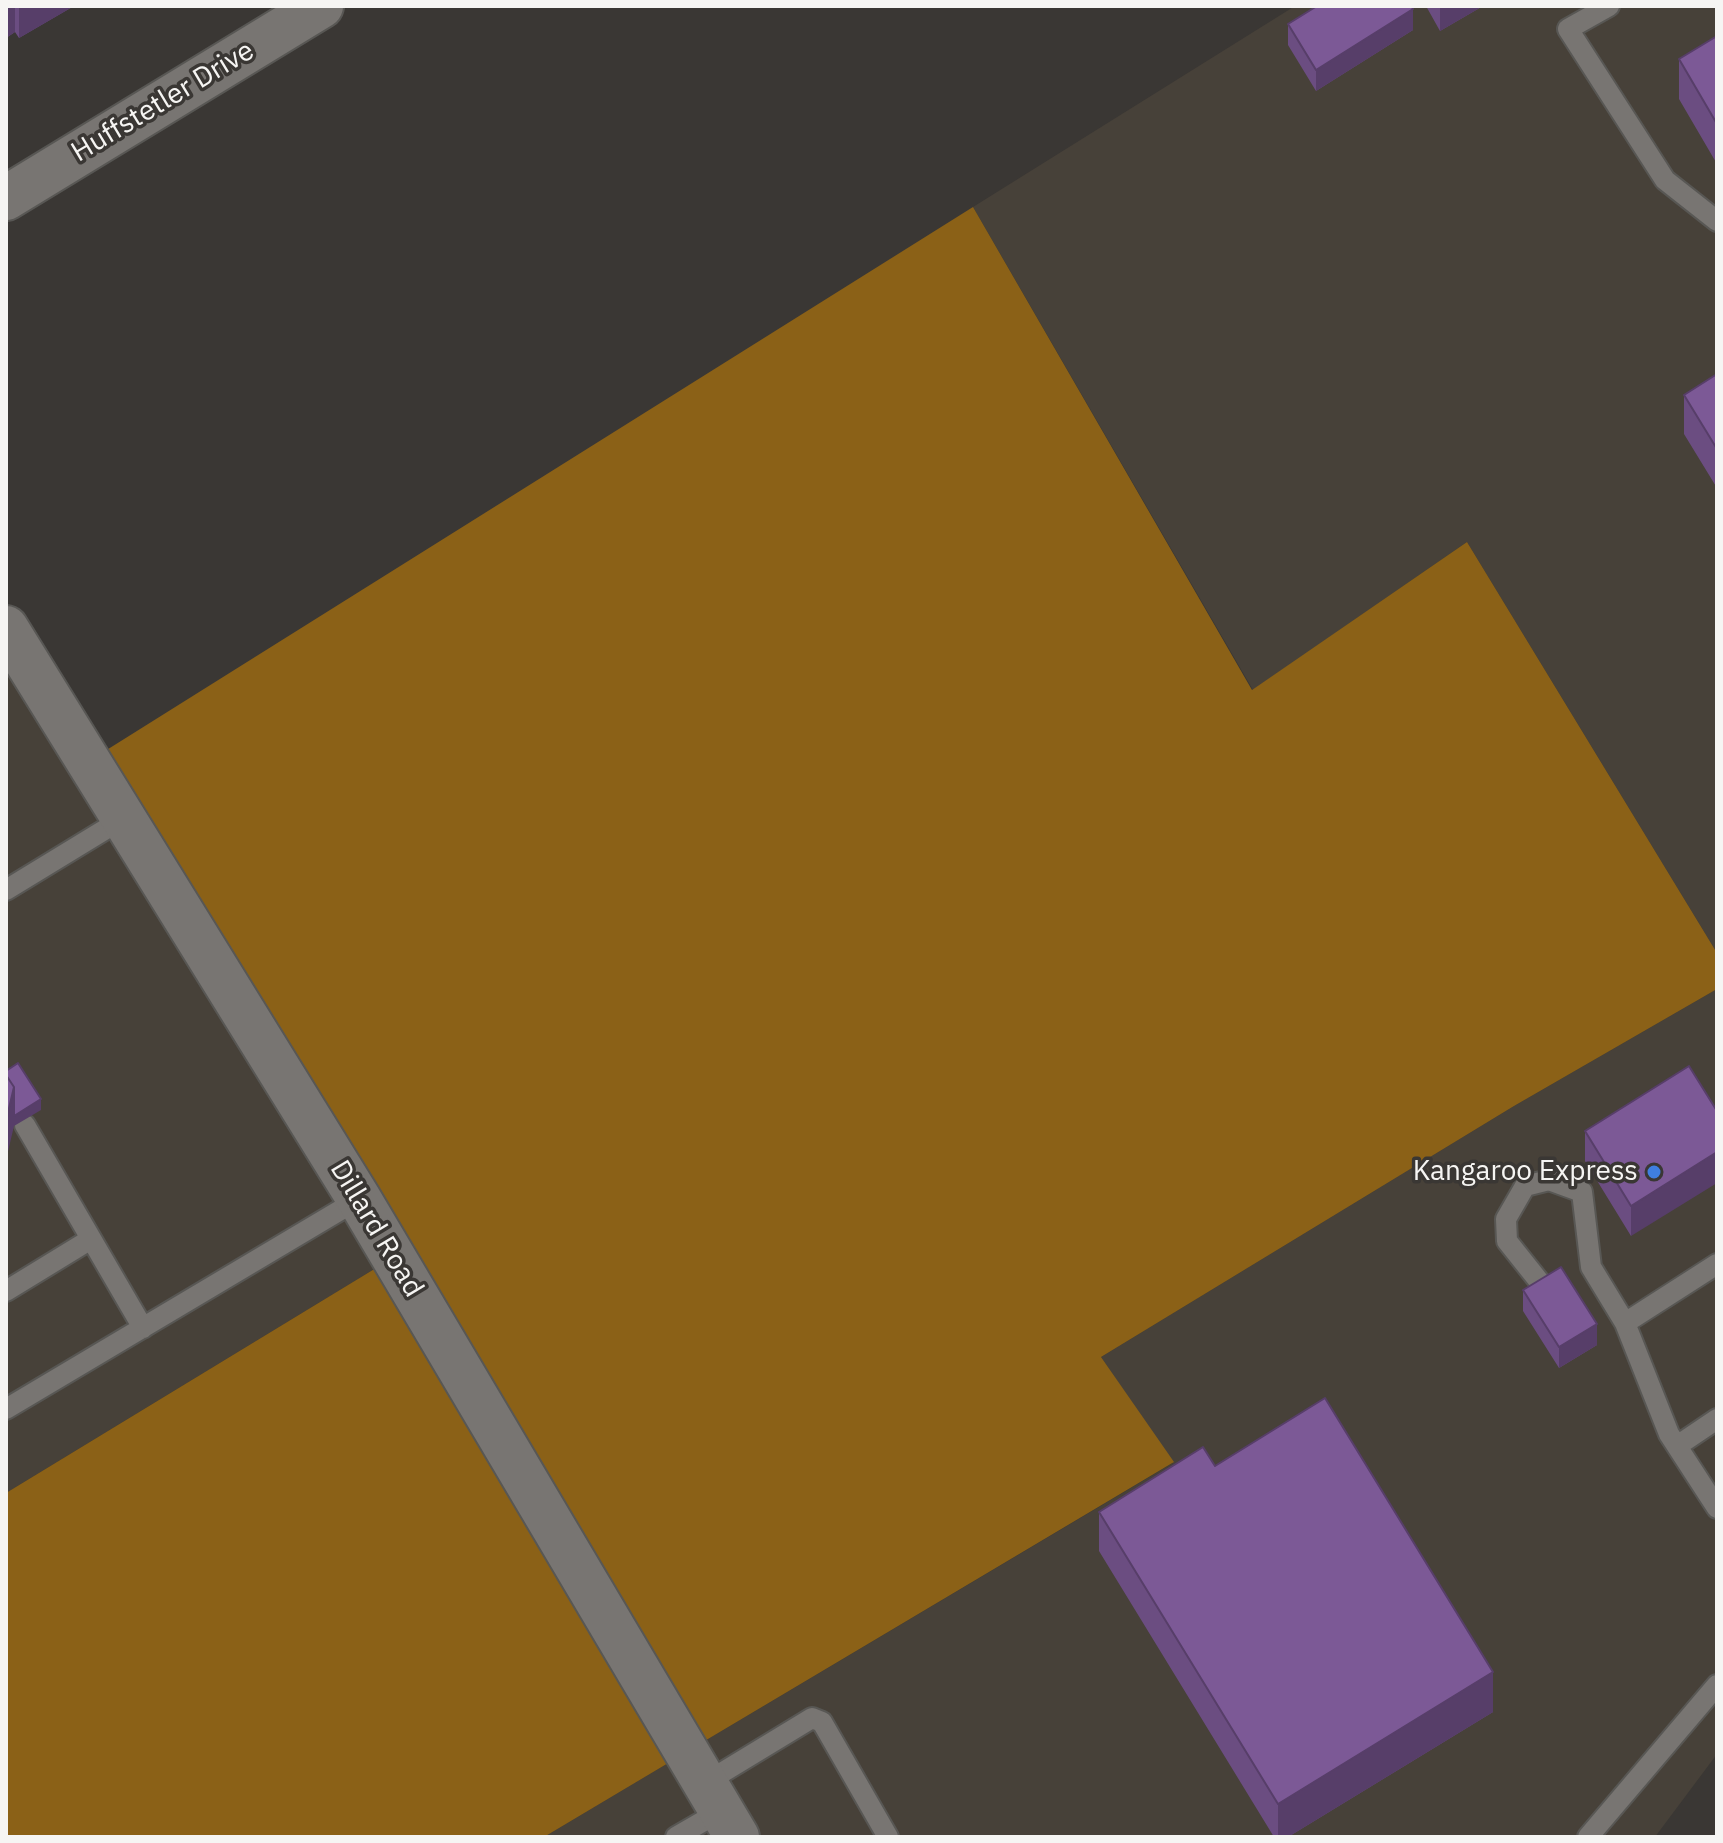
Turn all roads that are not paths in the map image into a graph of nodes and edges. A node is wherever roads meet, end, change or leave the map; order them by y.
1 (321, 6) edge
2 (1609, 6) edge
3 (6, 198) edge
4 (1717, 221) edge
5 (6, 628) edge
6 (124, 818) junction
7 (6, 890) edge
8 (25, 1125) dead end
9 (359, 1199) junction
10 (91, 1239) junction
11 (1717, 1264) edge
12 (1542, 1285) edge
13 (6, 1291) edge
14 (1625, 1323) junction
15 (143, 1328) junction
16 (6, 1409) edge
17 (1717, 1419) edge
18 (1677, 1446) junction
19 (1717, 1508) edge
20 (1717, 1685) edge
21 (721, 1810) edge
22 (676, 1837) edge
23 (888, 1837) edge
24 (1588, 1837) edge

1 - 3 street, Huffstetler Drive
2 - 4 lane
5 - 6 street, Dillard Road
6 - 7 lane
6 - 9 street, Dillard Road
8 - 10 lane
9 - 15 lane
9 - 21 street, Dillard Road
10 - 13 lane
10 - 15 lane
11 - 14 lane
12 - 14 lane
14 - 18 lane
15 - 16 lane
17 - 18 lane
18 - 19 lane
20 - 24 lane
21 - 22 lane
21 - 23 lane

